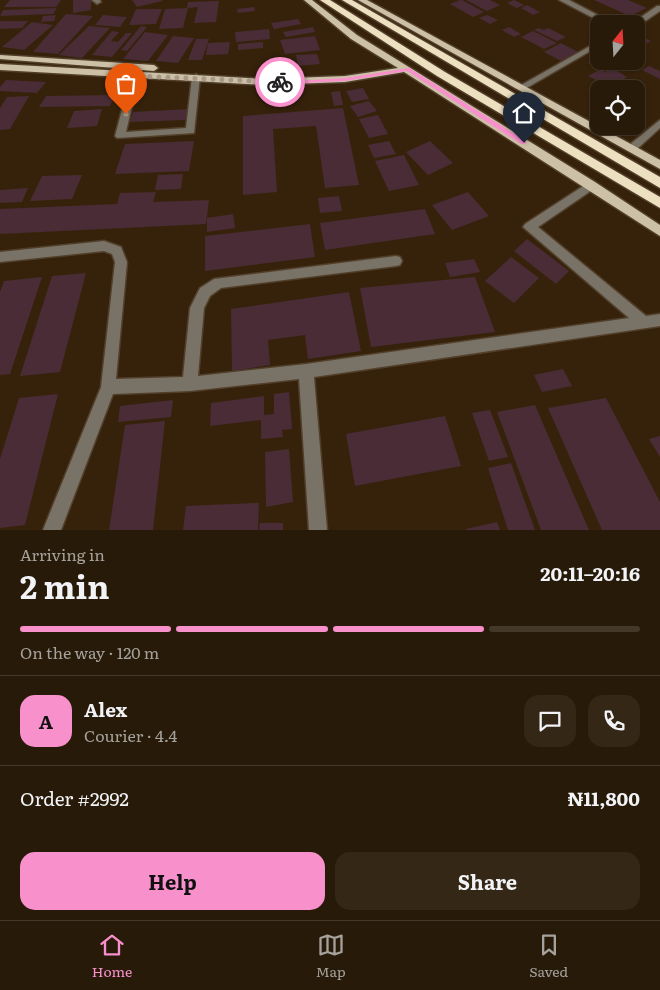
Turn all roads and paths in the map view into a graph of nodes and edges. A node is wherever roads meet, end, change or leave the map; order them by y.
1 (308, 0) edge
2 (324, 0) edge
3 (346, 0) edge
4 (362, 0) edge
5 (563, 0) edge
6 (660, 8) edge
7 (593, 15) edge
8 (645, 18) edge
9 (590, 48) edge
10 (0, 57) edge
11 (0, 67) edge
12 (404, 67) junction
13 (135, 76) junction
14 (196, 77) junction
15 (520, 88) junction
16 (660, 123) edge
17 (632, 148) junction
18 (660, 165) edge
19 (660, 183) edge
20 (591, 185) junction
21 (660, 203) edge
22 (660, 231) edge
23 (0, 257) edge
24 (396, 261) dead end
25 (660, 320) edge
26 (644, 323) junction
27 (306, 371) junction
28 (190, 384) junction
29 (108, 386) junction
30 (52, 530) edge
31 (318, 530) edge

1 - 12 main road
2 - 21 highway
3 - 19 highway
4 - 15 main road
5 - 7 street
6 - 8 street
9 - 15 street
10 - 12 main road
11 - 13 main road
12 - 14 main road
12 - 20 main road
13 - 14 main road
13 - 14 street
15 - 17 main road
16 - 17 street
17 - 18 main road
20 - 22 main road
20 - 26 street
23 - 29 street
24 - 28 street
25 - 26 street
26 - 27 street
27 - 28 street
27 - 31 street
28 - 29 street
29 - 30 street

